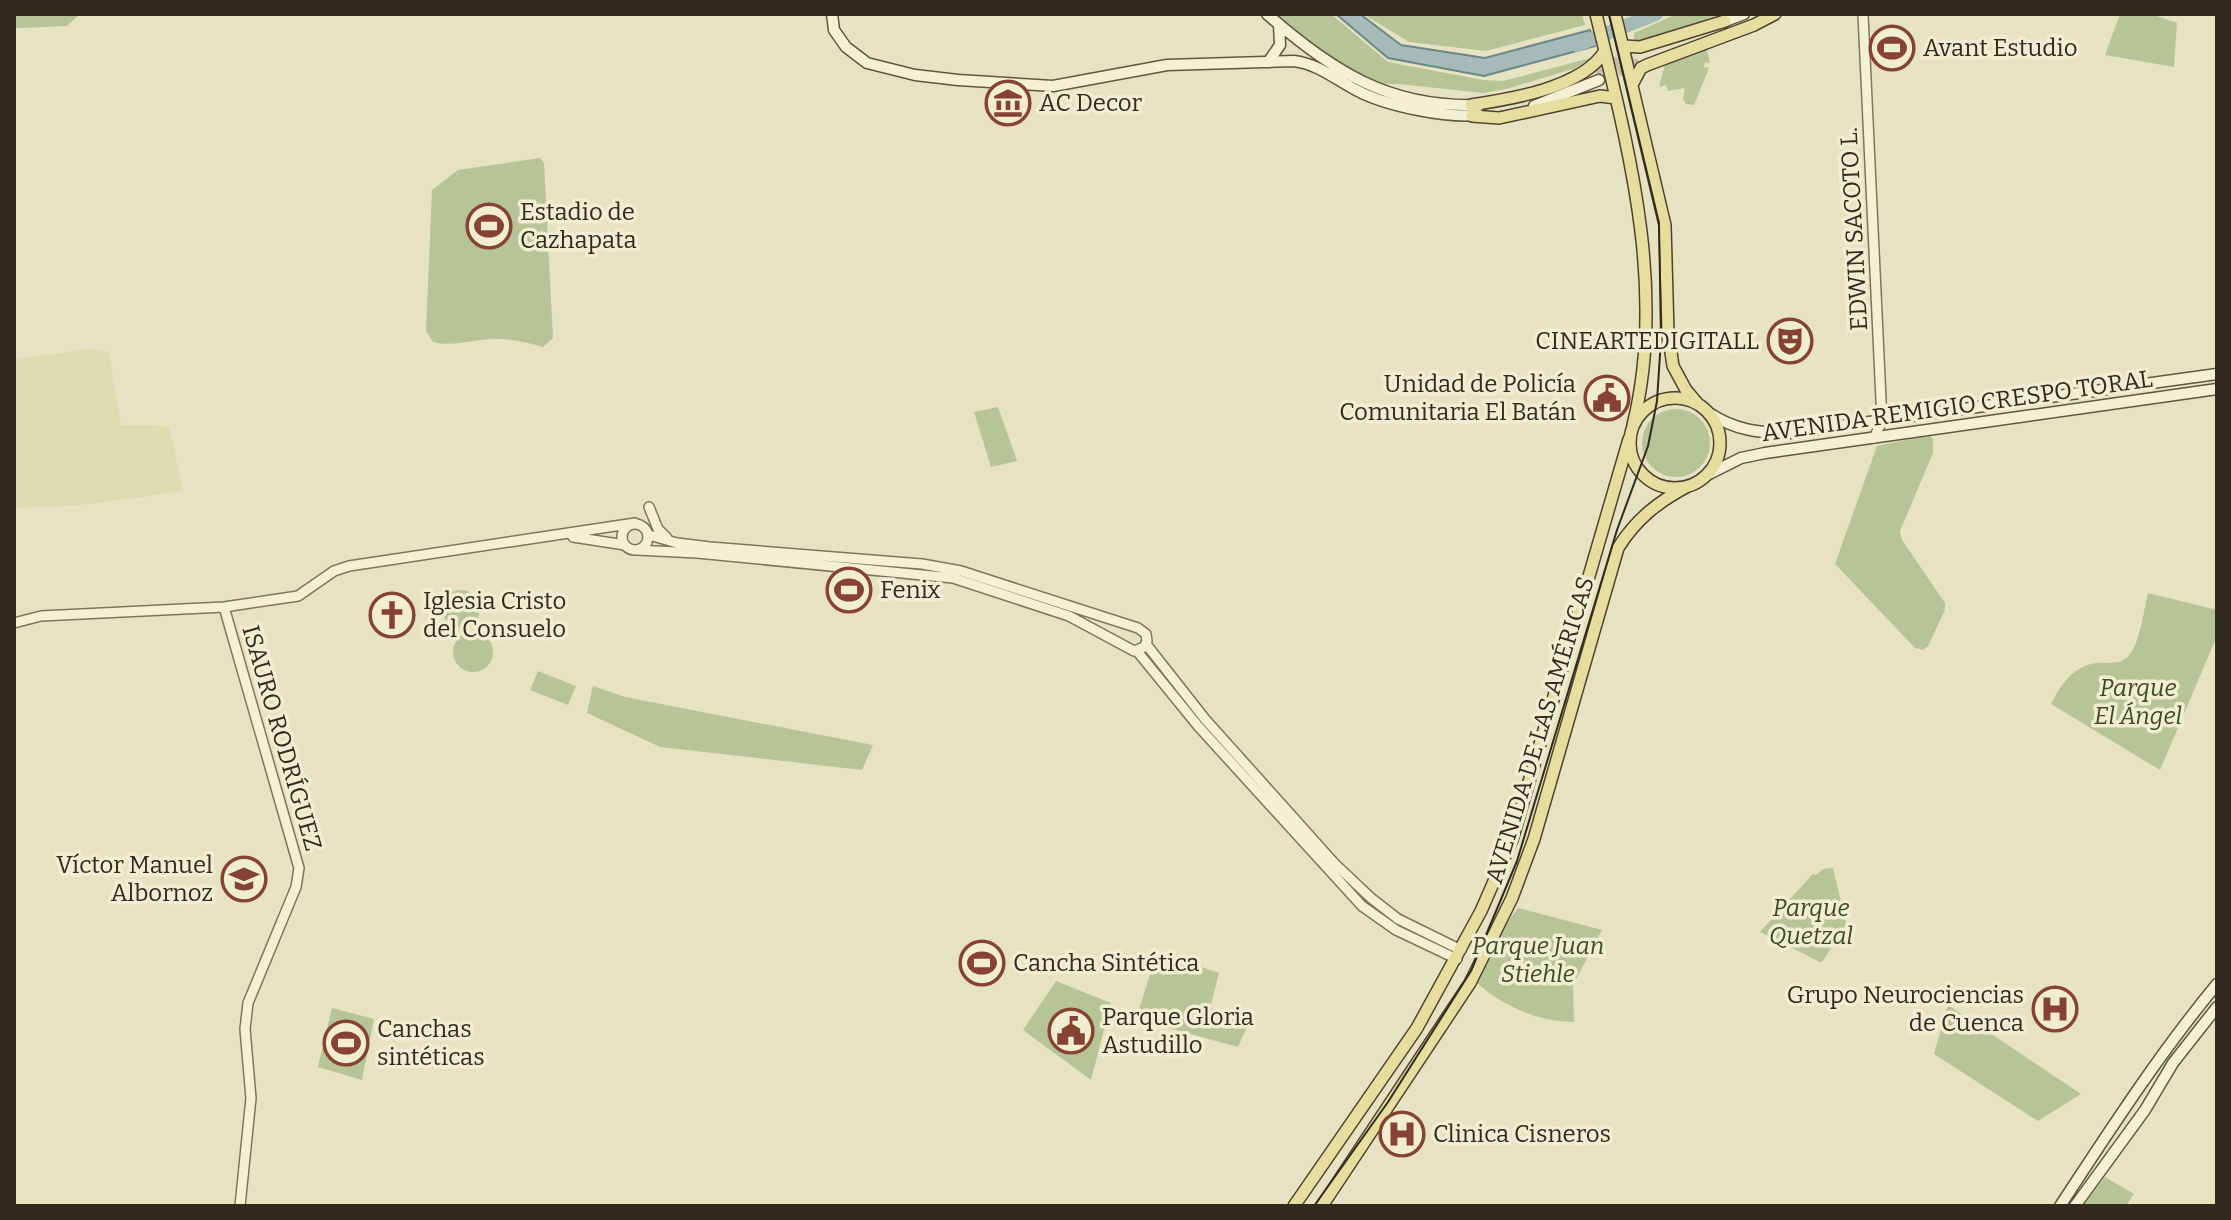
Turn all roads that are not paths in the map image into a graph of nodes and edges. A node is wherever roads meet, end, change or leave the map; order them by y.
1 (832, 14) edge
2 (1267, 14) edge
3 (1596, 14) edge
4 (1615, 14) edge
5 (1744, 14) edge
6 (1773, 14) edge
7 (1863, 14) edge
8 (1870, 14) edge
9 (1725, 21) junction
10 (1279, 24) junction
11 (1866, 36) junction
12 (1297, 41) junction
13 (1624, 45) junction
14 (1605, 50) junction
15 (1269, 61) junction
16 (1282, 61) junction
17 (1597, 75) tunnel mouth
18 (1633, 83) junction
19 (1616, 98) junction
20 (1471, 110) junction
21 (2217, 374) edge
22 (2217, 389) edge
23 (1698, 404) junction
24 (1709, 413) junction
25 (1882, 421) junction
26 (1633, 425) junction
27 (1874, 438) junction
28 (1629, 439) junction
29 (1707, 475) junction
30 (1688, 486) junction
31 (649, 507) dead end
32 (635, 523) junction
33 (562, 535) junction
34 (649, 535) junction
35 (677, 543) junction
36 (625, 545) junction
37 (637, 550) junction
38 (224, 607) junction
39 (14, 623) edge
40 (1146, 644) junction
41 (1137, 651) junction
42 (1459, 954) junction
43 (2217, 984) edge
44 (2217, 1007) edge
45 (240, 1206) edge
46 (1294, 1206) edge
47 (1322, 1206) edge
48 (2060, 1206) edge
49 (2075, 1206) edge

1 - 15 main road
2 - 10 main road
3 - 14 main road
4 - 13 main road
5 - 9 main road
6 - 9 main road
6 - 18 main road
7 - 11 street, EDWIN SACOTO L.
8 - 11 street, EDWIN SACOTO L.
9 - 13 main road
10 - 12 main road
10 - 15 main road
11 - 25 street, EDWIN SACOTO L.
12 - 16 main road
12 - 20 main road
13 - 18 main road
14 - 19 main road
14 - 20 main road
15 - 16 main road
16 - 20 main road
17 - 20 main road
18 - 23 main road
19 - 20 main road
19 - 26 main road
21 - 25 main road, AVENIDA REMIGIO CRESPO TORAL
22 - 27 main road, AVENIDA REMIGIO CRESPO TORAL
23 - 24 main road
23 - 26 main road
24 - 25 main road, AVENIDA REMIGIO CRESPO TORAL
24 - 29 main road
25 - 27 street
26 - 28 main road
27 - 29 main road, AVENIDA REMIGIO CRESPO TORAL
28 - 30 main road
28 - 42 main road, AVENIDA DE LAS AMÉRICAS
29 - 30 main road
30 - 47 main road, AVENIDA DE LAS AMÉRICAS
31 - 35 street
32 - 33 street
32 - 34 street
32 - 36 street
33 - 36 street
33 - 38 street
34 - 35 street
34 - 37 street
35 - 40 street
36 - 37 street
37 - 41 street
38 - 39 street
38 - 45 street, ISAURO RODRÍGUEZ
40 - 41 street
40 - 42 street
41 - 42 street
42 - 46 main road, AVENIDA DE LAS AMÉRICAS
43 - 48 main road
44 - 49 main road

